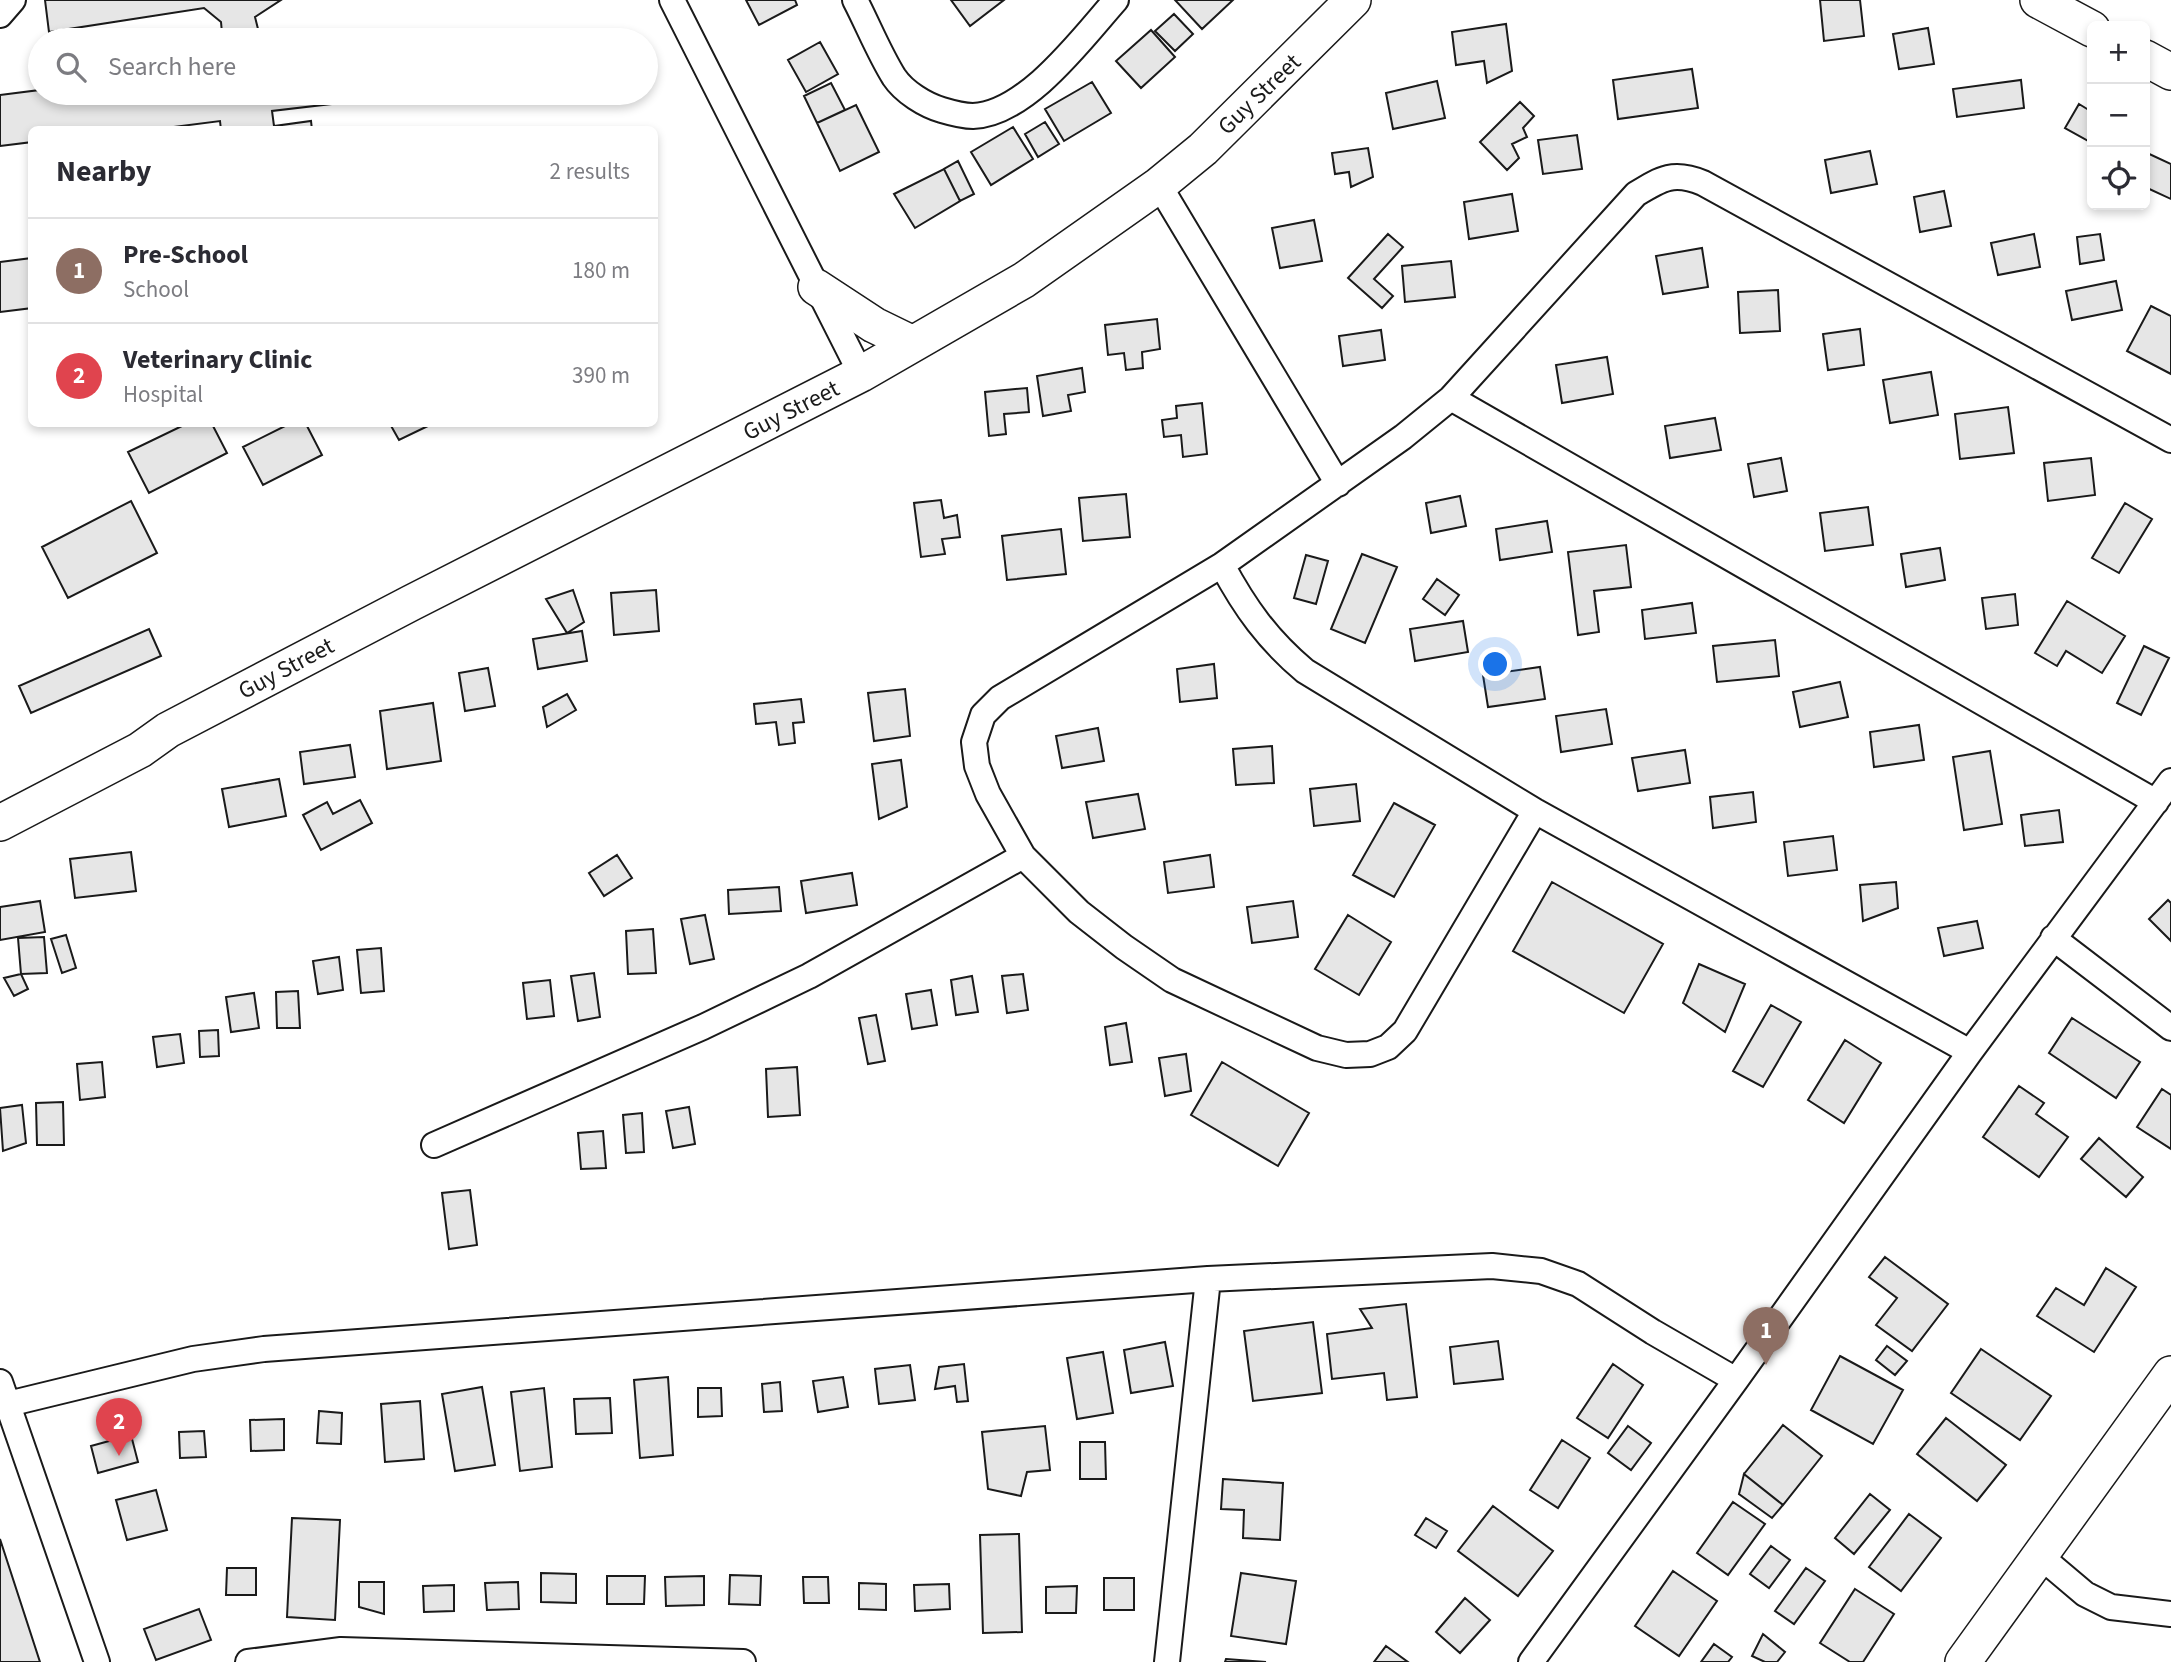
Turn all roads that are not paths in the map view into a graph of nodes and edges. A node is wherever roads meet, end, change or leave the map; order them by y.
1 (13, 0) edge
2 (672, 0) edge
3 (855, 0) edge
4 (1116, 0) edge
5 (1353, 0) edge
6 (2038, 0) edge
7 (0, 15) edge
8 (2087, 26) edge
9 (2150, 61) edge
10 (2171, 72) edge
11 (1159, 185) junction
12 (816, 287) junction
13 (913, 344) junction
14 (861, 374) junction
15 (1451, 398) junction
16 (2171, 440) edge
17 (1338, 484) junction
18 (1222, 565) junction
19 (169, 730) junction
20 (2171, 781) edge
21 (0, 800) edge
22 (2156, 802) junction
23 (1535, 811) junction
24 (0, 823) edge
25 (1023, 856) junction
26 (2053, 938) junction
27 (2171, 1028) edge
28 (1970, 1052) junction
29 (434, 1144) dead end
30 (1208, 1279) junction
31 (2171, 1374) edge
32 (1736, 1380) junction
33 (4, 1393) edge
34 (2040, 1556) junction
35 (2171, 1614) edge
36 (97, 1662) edge
37 (248, 1662) edge
38 (743, 1662) edge
39 (1167, 1662) edge
40 (1531, 1662) edge
41 (1963, 1662) edge

1 - 7 street
2 - 12 street
3 - 4 street
5 - 11 street, Guy Street
6 - 8 street
9 - 10 street
11 - 13 street, Guy Street
11 - 17 street
12 - 13 street
12 - 14 street
13 - 14 street, Guy Street
14 - 19 street, Guy Street
15 - 16 street
15 - 17 street
15 - 22 street
17 - 18 street
18 - 23 street
18 - 25 street
19 - 21 street, Guy Street
19 - 24 street, Guy Street
20 - 22 street
22 - 26 street
23 - 25 street
23 - 28 street
25 - 29 street
26 - 27 street
26 - 28 street
28 - 32 street
30 - 32 street
30 - 33 street
30 - 39 street
31 - 34 street
32 - 40 street
33 - 36 street
34 - 35 street
34 - 41 street
37 - 38 street

